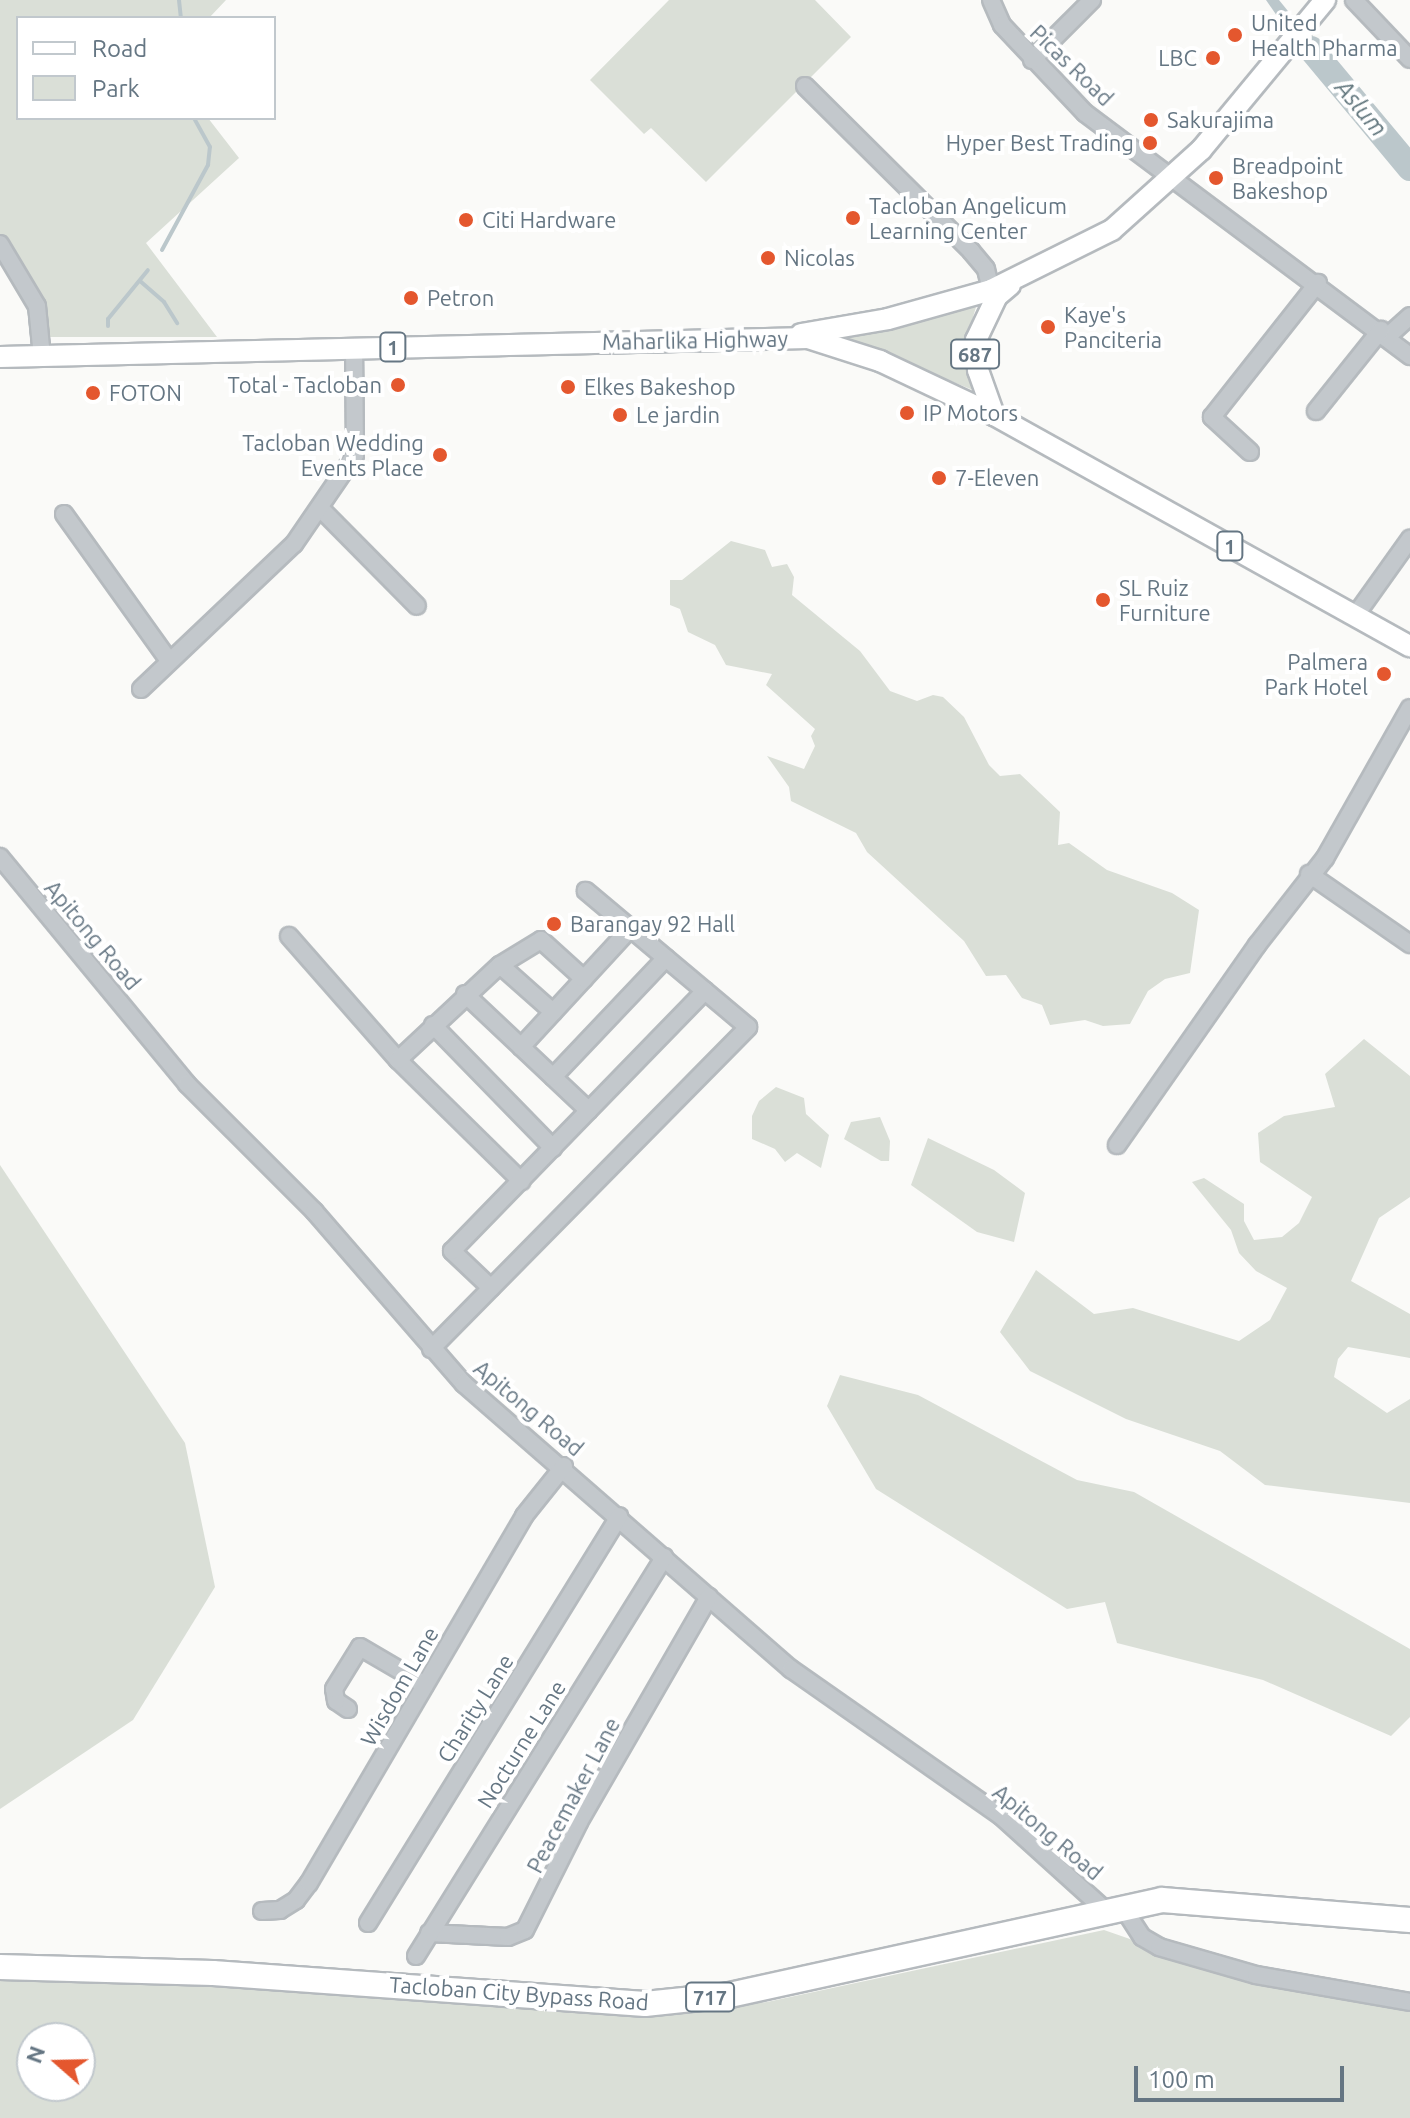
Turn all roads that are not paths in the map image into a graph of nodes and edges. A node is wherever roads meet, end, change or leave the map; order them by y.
1 (991, 0) edge
2 (1092, 0) edge
3 (1325, 0) edge
4 (1354, 0) edge
5 (1410, 59) edge
6 (1032, 60) junction
7 (805, 86) dead end
8 (1175, 178) junction
9 (0, 244) edge
10 (1014, 281) junction
11 (1318, 283) junction
12 (991, 290) junction
13 (1410, 316) edge
14 (1384, 333) junction
15 (785, 337) junction
16 (354, 348) junction
17 (1410, 356) edge
18 (0, 357) edge
19 (42, 357) junction
20 (1316, 411) dead end
21 (994, 415) junction
22 (1250, 452) dead end
23 (321, 509) junction
24 (64, 514) dead end
25 (1410, 539) edge
26 (417, 606) dead end
27 (1355, 616) junction
28 (1410, 647) edge
29 (168, 659) junction
30 (141, 689) dead end
31 (1410, 708) edge
32 (0, 857) edge
33 (1309, 874) junction
34 (586, 891) dead end
35 (631, 928) junction
36 (289, 936) dead end
37 (1410, 944) edge
38 (666, 958) junction
39 (500, 965) junction
40 (584, 979) junction
41 (705, 991) junction
42 (465, 994) junction
43 (553, 1012) junction
44 (433, 1025) junction
45 (521, 1047) junction
46 (398, 1060) junction
47 (553, 1077) junction
48 (589, 1111) junction
49 (1117, 1145) dead end
50 (553, 1148) junction
51 (521, 1181) junction
52 (491, 1288) junction
53 (431, 1349) junction
54 (564, 1466) junction
55 (619, 1516) junction
56 (664, 1557) junction
57 (709, 1597) junction
58 (425, 1685) junction
59 (348, 1709) dead end
60 (1114, 1908) junction
61 (262, 1911) dead end
62 (1410, 1920) edge
63 (368, 1923) dead end
64 (429, 1933) junction
65 (416, 1956) dead end
66 (0, 1967) edge
67 (1410, 2002) edge

1 - 6 street, Picas Road
2 - 6 street
3 - 8 main road, 687
4 - 5 street
6 - 8 street, Picas Road
7 - 12 street
8 - 10 main road, 687
8 - 11 street, Picas Road
9 - 19 street
10 - 12 main road, 687
10 - 21 main road, 687
11 - 14 street, Picas Road
11 - 22 street
12 - 15 main road, 687
13 - 14 street
14 - 17 street, Picas Road
14 - 20 street
15 - 16 main road, Maharlika Highway / 1
15 - 21 main road, Maharlika Highway / 1
16 - 19 main road, Maharlika Highway / 1
16 - 23 street
18 - 19 main road, Maharlika Highway / 1
21 - 27 main road, Maharlika Highway / 1
23 - 26 street
23 - 29 street
24 - 29 street
25 - 27 street
27 - 28 main road, Maharlika Highway / 1
29 - 30 street
31 - 33 street
32 - 53 street, Apitong Road
33 - 37 street
33 - 49 street
34 - 35 street
35 - 38 street
35 - 40 street
36 - 46 street
38 - 41 street
38 - 47 street
39 - 40 street
39 - 42 street
39 - 43 street
40 - 43 street
41 - 48 street
41 - 52 street
42 - 44 street
42 - 45 street
43 - 45 street
44 - 46 street
44 - 50 street
45 - 47 street
46 - 51 street
47 - 48 street
48 - 50 street
50 - 51 street
51 - 52 street
52 - 53 street
53 - 54 street, Apitong Road
54 - 55 street, Apitong Road
54 - 58 street, Wisdom Lane
55 - 56 street, Apitong Road
55 - 63 street, Charity Lane
56 - 57 street, Apitong Road
56 - 64 street, Nocturne Lane
57 - 60 street, Apitong Road
57 - 64 street, Peacemaker Lane
58 - 59 street
58 - 61 street, Wisdom Lane
60 - 62 highway, Tacloban City Bypass Road / 717
60 - 66 highway, Tacloban City Bypass Road / 717
60 - 67 street, Apitong Road
64 - 65 street, Nocturne Lane

